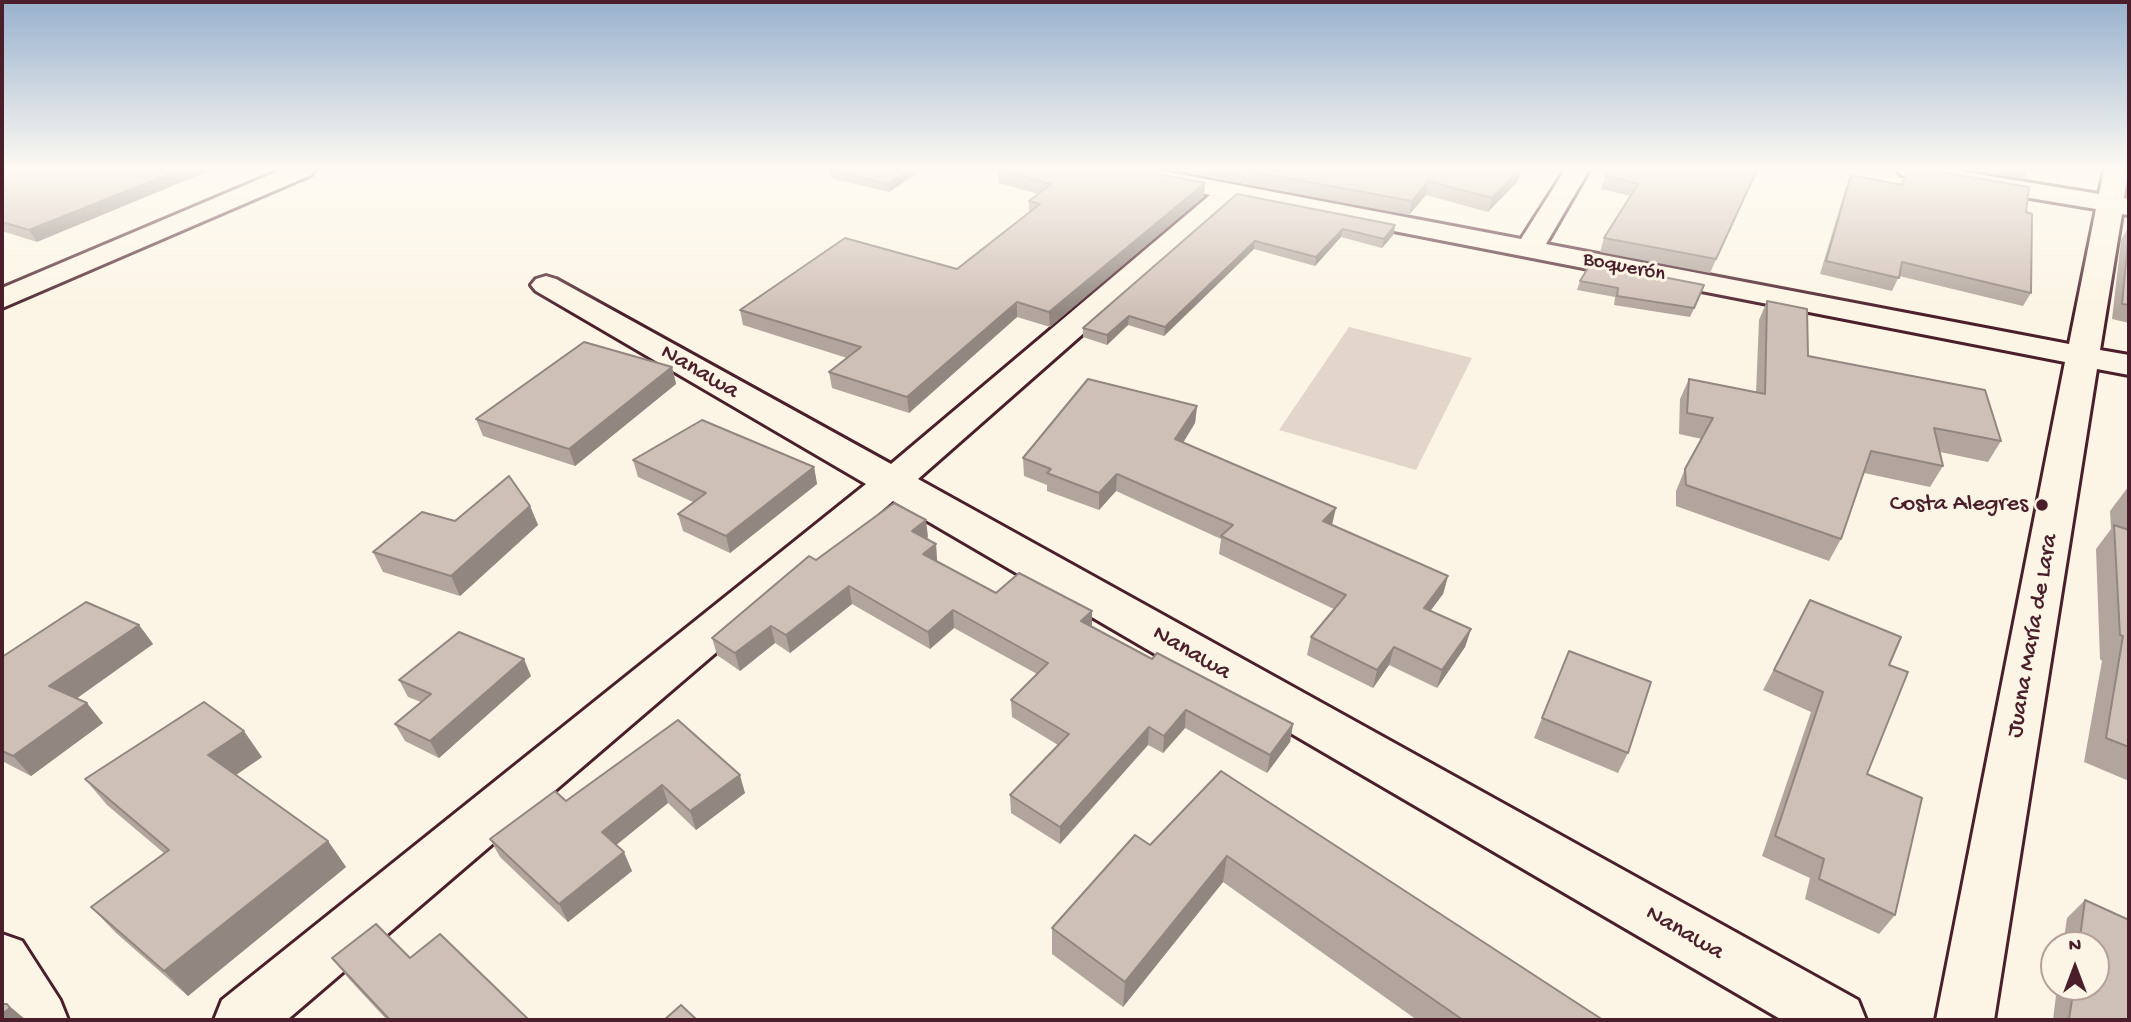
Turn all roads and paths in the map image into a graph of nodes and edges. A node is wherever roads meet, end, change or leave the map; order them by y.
1 (189, 218) edge
2 (1176, 218) edge
3 (1376, 218) edge
4 (1548, 218) edge
5 (2113, 218) edge
6 (1528, 250) junction
7 (546, 285) dead end
8 (4, 296) edge
9 (2084, 356) junction
10 (2129, 366) edge
11 (891, 483) junction
12 (2, 960) edge
13 (39, 1020) edge
14 (243, 1020) edge
15 (1837, 1020) edge
16 (1965, 1020) edge

1 - 8 street
2 - 11 street
3 - 6 street, Boquerón
4 - 6 street
5 - 9 street, Juana María de Lara
6 - 9 street, Boquerón
7 - 11 street, Nanawa
9 - 10 street, Boquerón
9 - 16 street, Juana María de Lara
11 - 14 street
11 - 15 street, Nanawa
12 - 13 street

